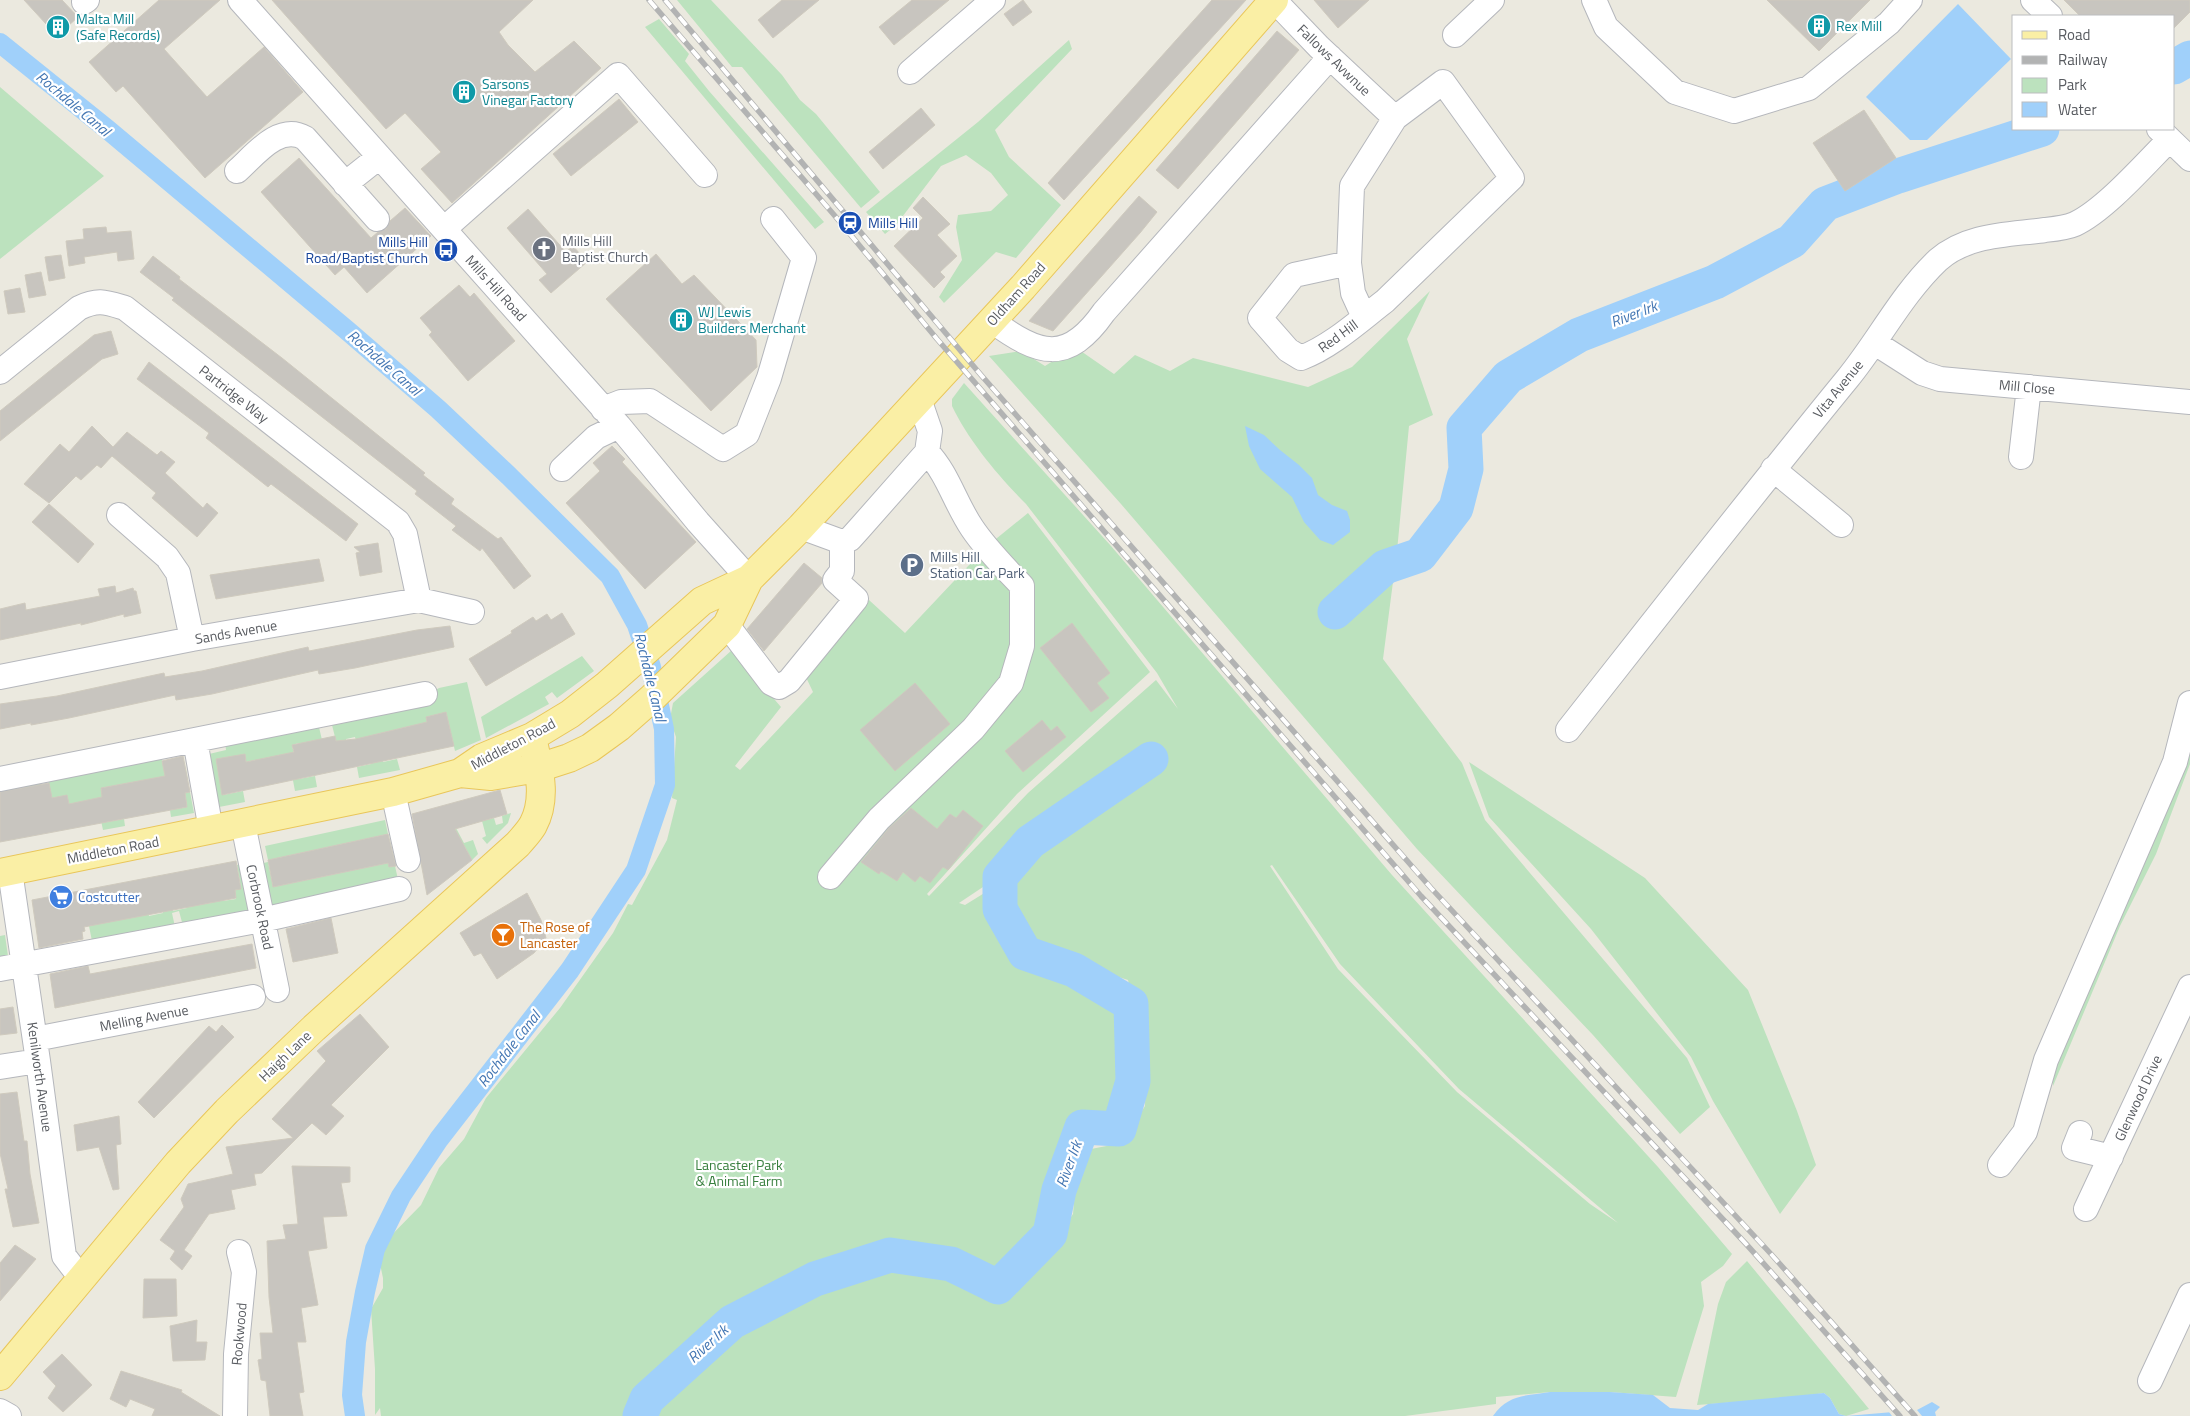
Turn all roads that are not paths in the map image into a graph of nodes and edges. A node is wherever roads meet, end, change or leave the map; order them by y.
1 (240, 0) edge
2 (993, 0) edge
3 (1274, 0) edge
4 (1492, 0) edge
5 (1594, 0) edge
6 (1910, 0) edge
7 (2034, 0) edge
8 (2049, 15) edge
9 (1454, 34) dead end
10 (1330, 57) junction
11 (910, 72) dead end
12 (1395, 118) junction
13 (2164, 134) edge
14 (379, 157) junction
15 (2190, 159) edge
16 (237, 171) dead end
17 (705, 175) dead end
18 (345, 184) junction
19 (377, 219) dead end
20 (773, 219) dead end
21 (444, 229) junction
22 (1349, 263) junction
23 (1364, 317) junction
24 (992, 321) junction
25 (1875, 343) junction
26 (0, 372) edge
27 (2029, 387) junction
28 (919, 399) junction
29 (2190, 402) edge
30 (611, 418) junction
31 (927, 452) junction
32 (2021, 457) dead end
33 (562, 469) dead end
34 (1773, 469) junction
35 (119, 514) dead end
36 (1841, 524) dead end
37 (801, 527) junction
38 (842, 542) junction
39 (749, 579) junction
40 (419, 600) junction
41 (472, 612) dead end
42 (727, 626) junction
43 (192, 639) junction
44 (0, 677) edge
45 (425, 694) dead end
46 (2190, 702) edge
47 (1568, 730) dead end
48 (532, 737) junction
49 (195, 740) junction
50 (538, 768) junction
51 (460, 773) junction
52 (0, 779) edge
53 (393, 792) junction
54 (243, 824) junction
55 (211, 830) junction
56 (408, 860) dead end
57 (5, 872) edge
58 (830, 878) dead end
59 (399, 890) dead end
60 (262, 920) junction
61 (25, 965) junction
62 (0, 969) edge
63 (2190, 987) edge
64 (277, 990) dead end
65 (253, 997) dead end
66 (37, 1050) junction
67 (0, 1067) edge
68 (2075, 1146) dead end
69 (2111, 1157) junction
70 (2000, 1165) dead end
71 (2086, 1208) dead end
72 (239, 1252) dead end
73 (81, 1278) junction
74 (2190, 1295) edge
75 (0, 1376) edge
76 (2150, 1381) dead end
77 (0, 1411) edge
78 (9, 1416) edge
79 (235, 1416) edge

1 - 14 street, Mills Hill Road
2 - 11 street
3 - 10 street, Fallows Avwnue
3 - 24 main road, Oldham Road
4 - 9 street
5 - 6 street
7 - 8 street
10 - 12 street, Fallows Avwnue
10 - 24 street
12 - 22 street
12 - 23 street
13 - 15 street
13 - 25 street, Vita Avenue
14 - 18 street
14 - 21 street, Mills Hill Road
16 - 18 street
17 - 21 street
18 - 19 street
20 - 30 street
21 - 30 street, Mills Hill Road
22 - 23 street
22 - 23 street, Red Hill
24 - 28 main road, Oldham Road
25 - 27 street, Mill Close
25 - 34 street, Vita Avenue
26 - 40 street, Partridge Way
27 - 29 street, Mill Close
27 - 32 street
28 - 31 street
28 - 37 main road, Oldham Road
30 - 33 street
30 - 39 street, Mills Hill Road
31 - 38 street
31 - 58 street
34 - 36 street
34 - 47 street, Vita Avenue
35 - 43 street
37 - 38 street
37 - 39 main road, Oldham Road
38 - 42 street
39 - 42 main road, Middleton Road
39 - 48 main road, Middleton Road
40 - 41 street, Sands Avenue
40 - 43 street, Sands Avenue
42 - 50 main road, Middleton Road
43 - 44 street, Sands Avenue
45 - 49 street
46 - 70 street
48 - 50 main road, Haigh Lane
48 - 51 main road, Middleton Road
49 - 52 street
49 - 55 street
50 - 51 main road, Middleton Road
50 - 73 main road, Haigh Lane
51 - 53 main road, Middleton Road
53 - 54 main road, Middleton Road
53 - 56 street
54 - 55 main road, Middleton Road
54 - 60 street, Corbrook Road
55 - 57 main road, Middleton Road
57 - 61 street, Kenilworth Avenue
59 - 60 street
60 - 61 street
60 - 64 street, Corbrook Road
61 - 62 street
61 - 66 street, Kenilworth Avenue
63 - 69 street, Glenwood Drive
65 - 66 street, Melling Avenue
66 - 67 street, Melling Avenue
66 - 73 street, Kenilworth Avenue
68 - 69 street
69 - 71 street, Glenwood Drive
72 - 79 street, Rookwood
73 - 75 main road, Haigh Lane
74 - 76 street
77 - 78 street

